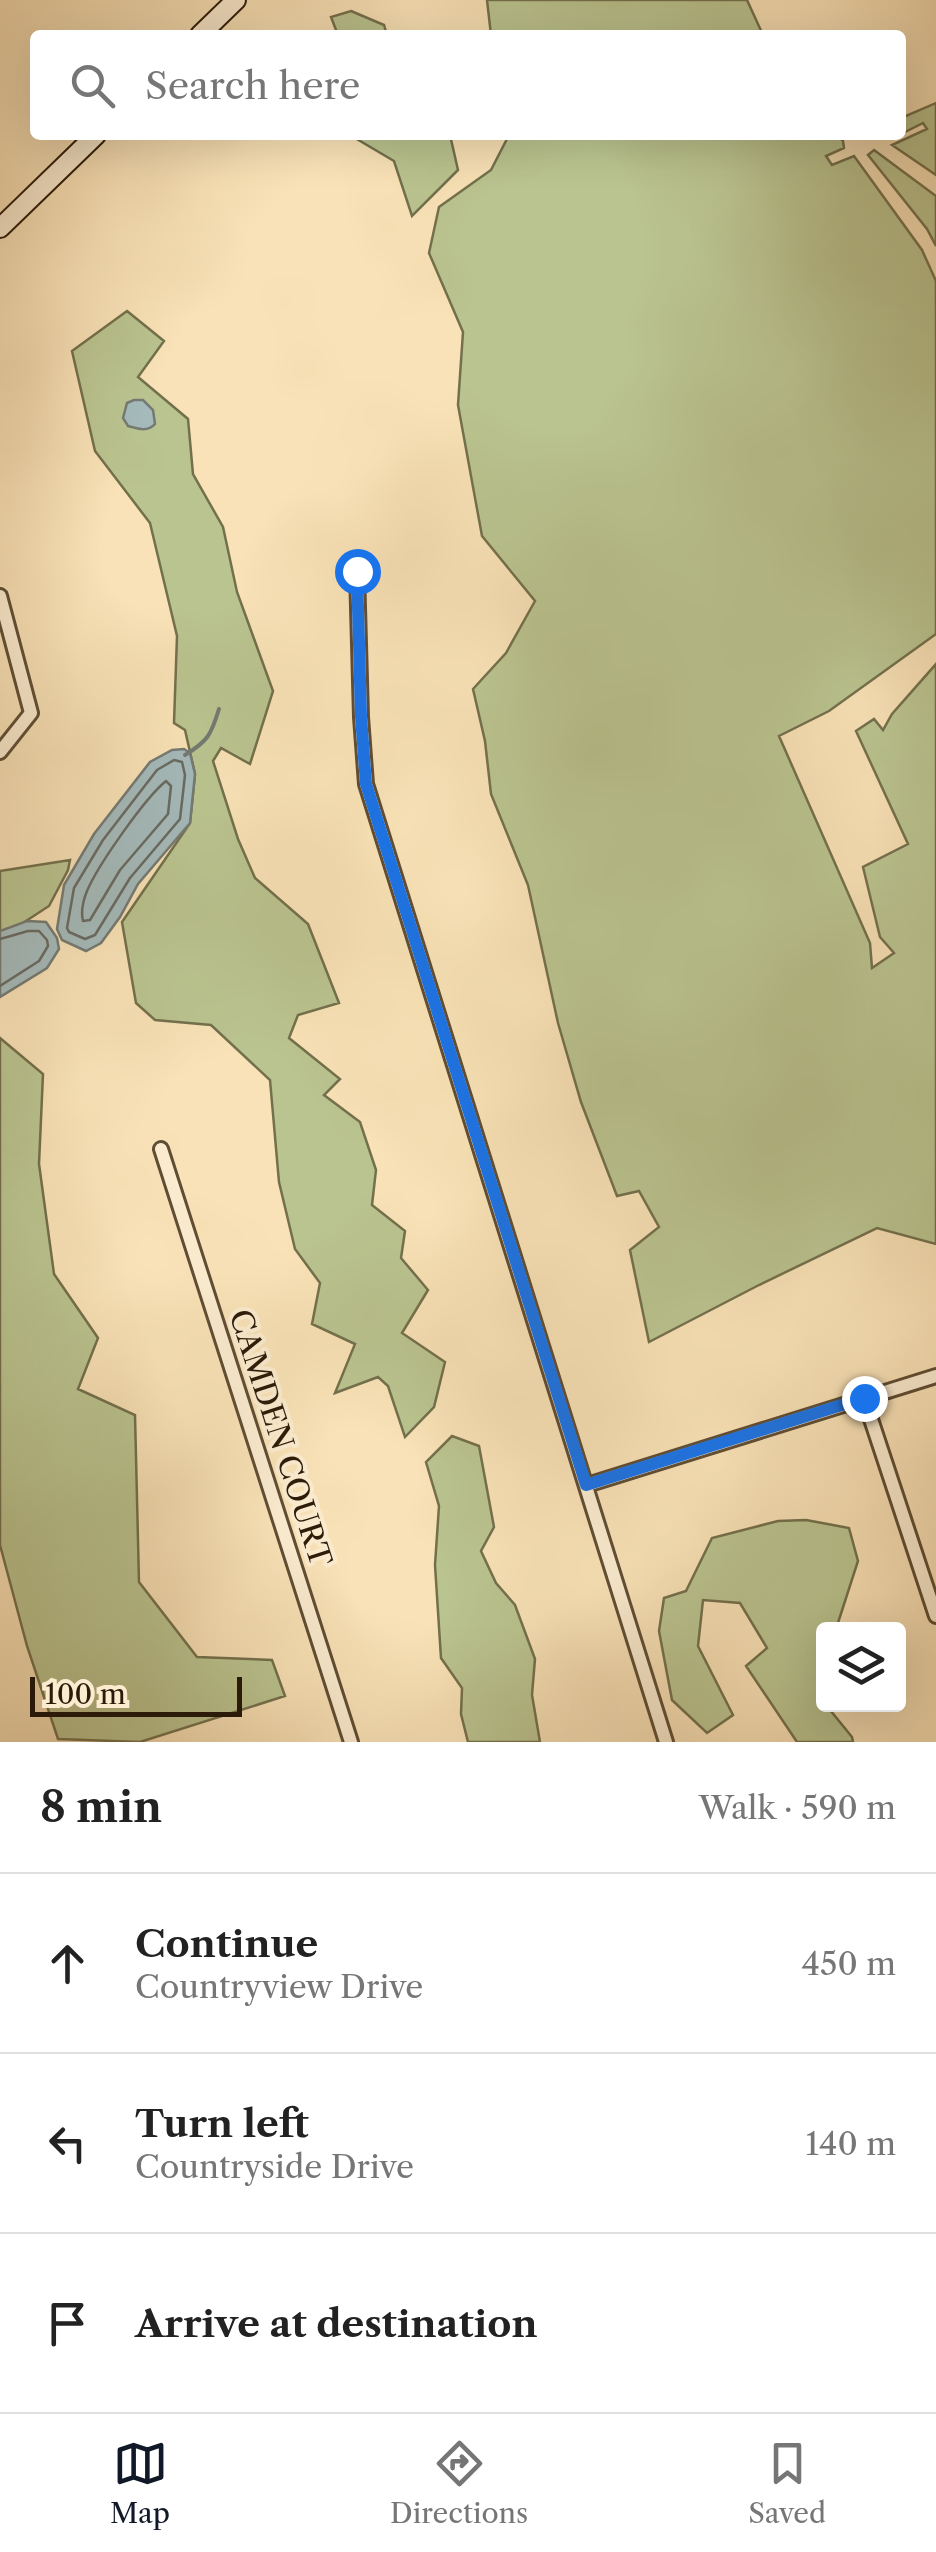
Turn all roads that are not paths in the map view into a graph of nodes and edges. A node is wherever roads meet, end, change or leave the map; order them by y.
1 (236, 0) edge
2 (205, 30) edge
3 (91, 140) edge
4 (0, 228) edge
5 (357, 571) dead end
6 (0, 596) edge
7 (0, 752) edge
8 (161, 1149) dead end
9 (936, 1376) edge
10 (864, 1398) junction
11 (586, 1485) junction
12 (936, 1616) edge
13 (350, 1742) edge
14 (666, 1742) edge

1 - 2 street
3 - 4 street
5 - 11 street
6 - 7 street
8 - 13 street, CAMDEN COURT
9 - 10 street
10 - 11 street
10 - 12 street
11 - 14 street

